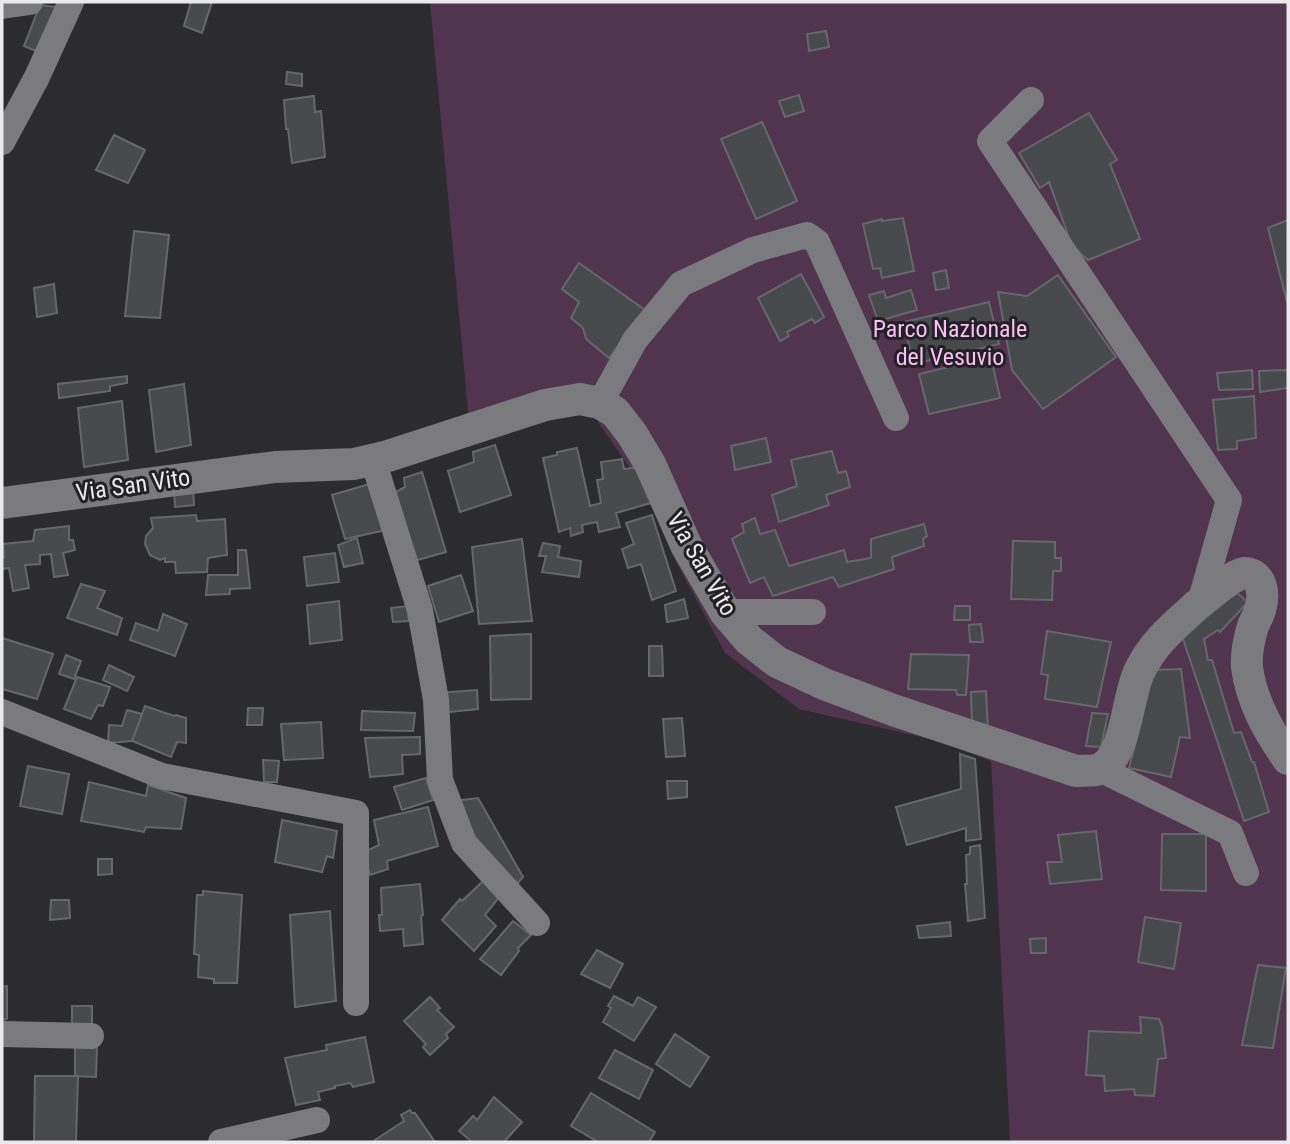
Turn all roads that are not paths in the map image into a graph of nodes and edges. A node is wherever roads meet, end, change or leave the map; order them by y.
1 (30, 2) edge
2 (65, 3) edge
3 (2, 6) edge
4 (1031, 100) dead end
5 (2, 142) edge
6 (600, 403) junction
7 (896, 418) dead end
8 (373, 460) junction
9 (2, 503) edge
10 (1200, 603) junction
11 (725, 612) junction
12 (813, 612) dead end
13 (2, 712) edge
14 (1288, 759) edge
15 (1100, 769) junction
16 (1246, 873) dead end
17 (537, 923) dead end
18 (356, 1003) dead end
19 (2, 1034) edge
20 (91, 1037) dead end
21 (317, 1120) dead end
22 (221, 1142) edge

1 - 3 street
2 - 5 street
4 - 10 street
6 - 7 street
6 - 8 street, Via San Vito
6 - 11 street, Via San Vito
8 - 9 street, Via San Vito
8 - 17 street
10 - 14 street
10 - 15 street
11 - 12 street
11 - 15 street, Via San Vito
13 - 18 street
15 - 16 street
19 - 20 street
21 - 22 street

